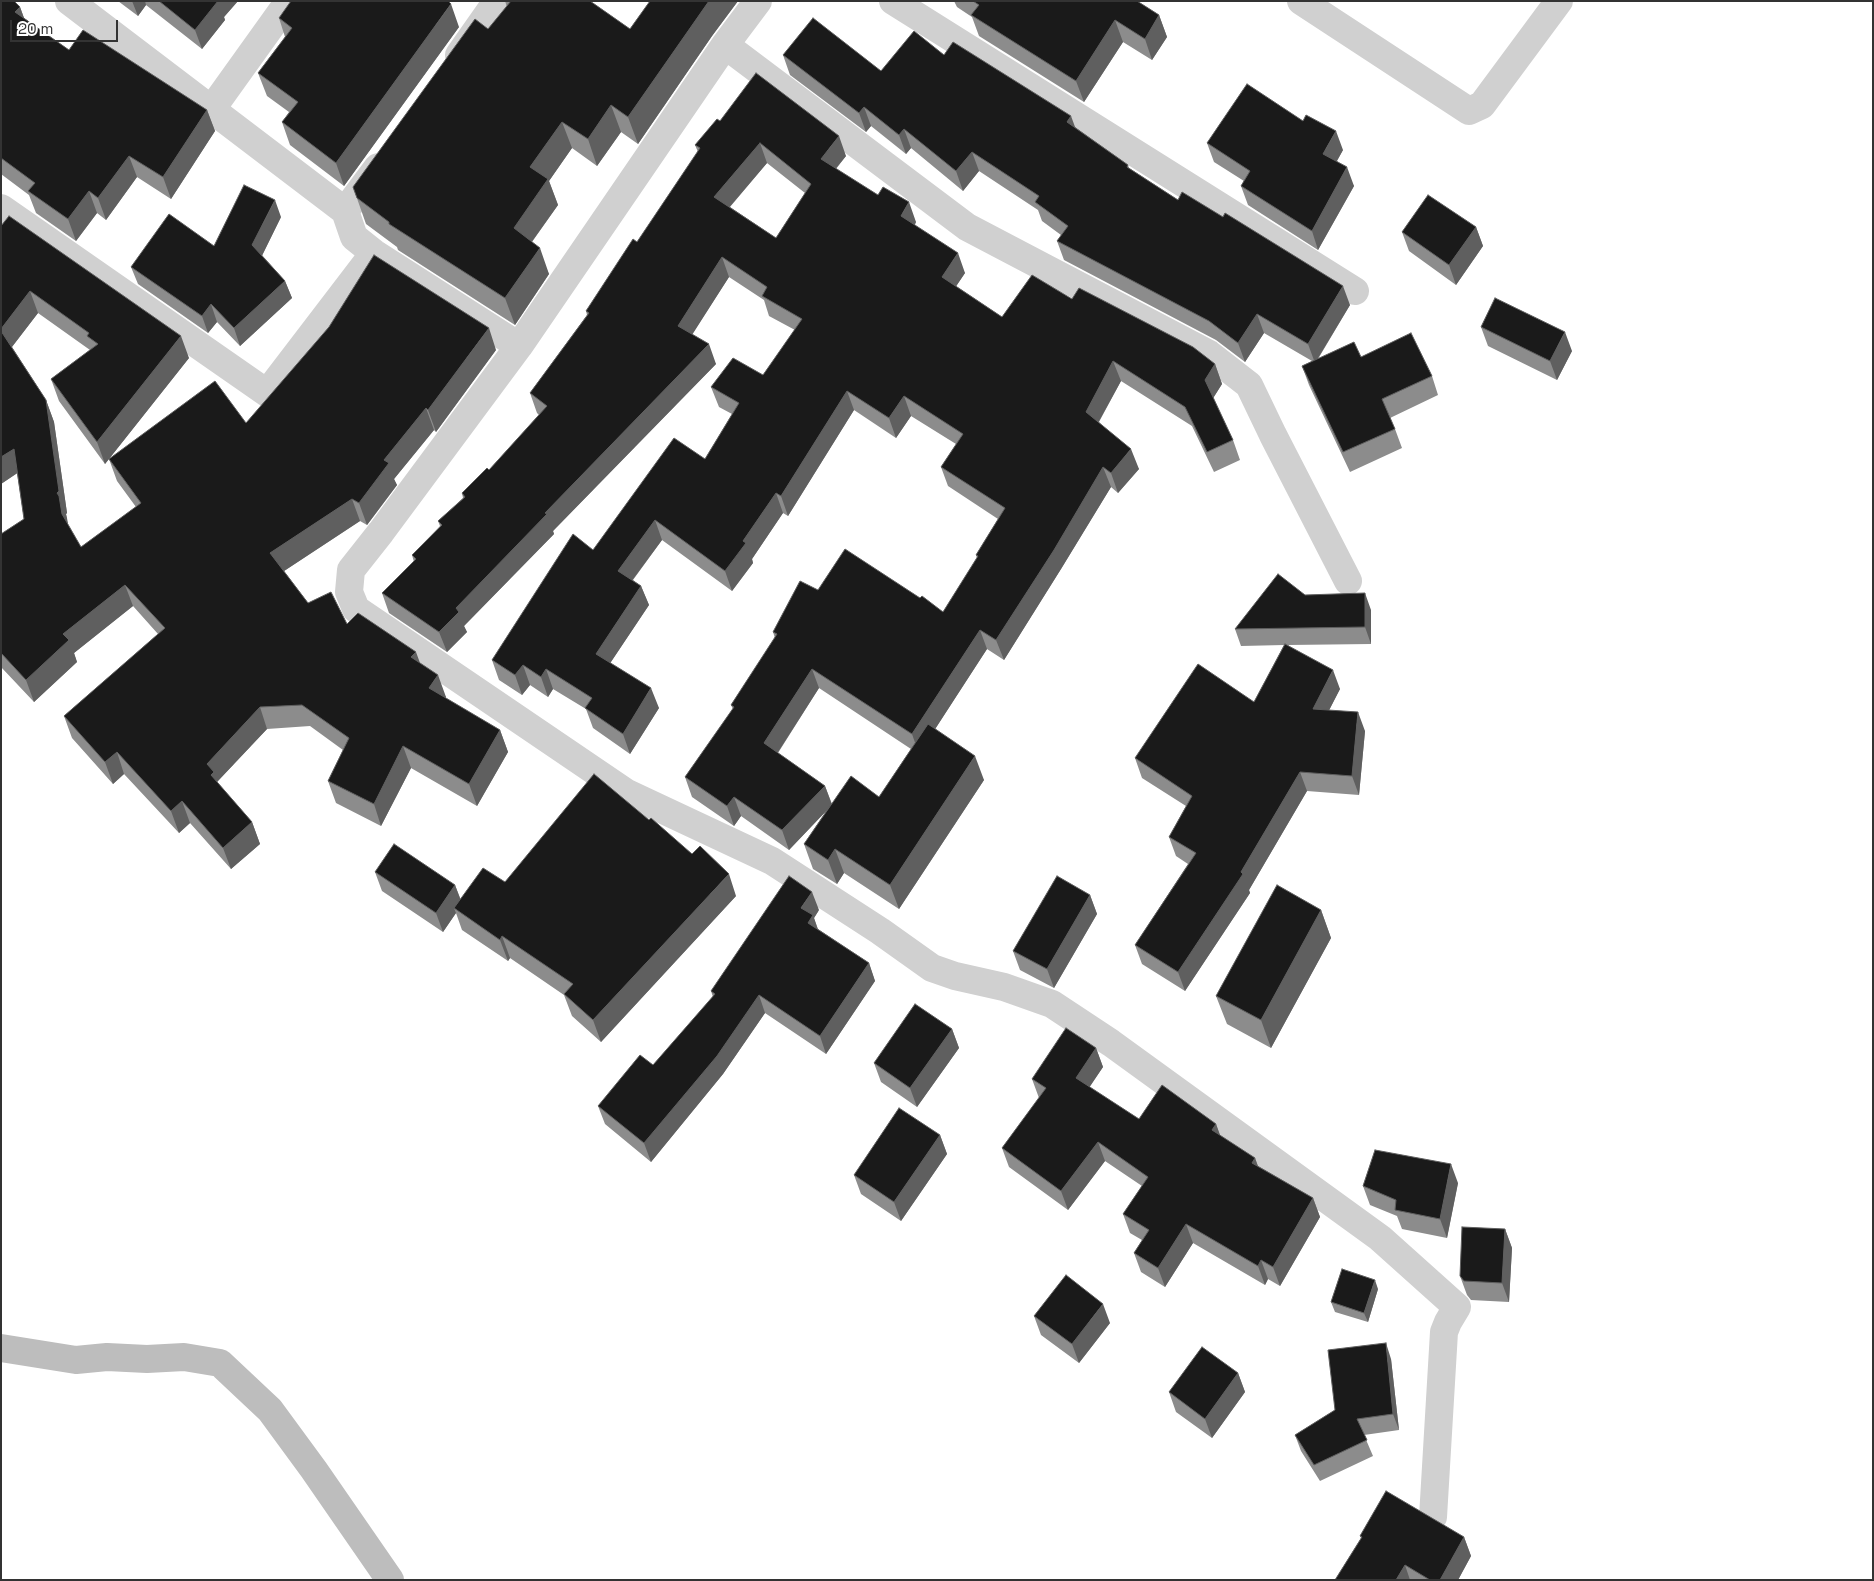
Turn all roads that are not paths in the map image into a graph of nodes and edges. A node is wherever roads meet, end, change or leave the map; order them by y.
1 (69, 1) edge
2 (289, 1) edge
3 (497, 1) edge
4 (758, 1) edge
5 (892, 1) edge
6 (1301, 1) edge
7 (1559, 1) edge
8 (725, 45) junction
9 (445, 74) edge
10 (211, 110) junction
11 (392, 147) edge
12 (1, 208) edge
13 (345, 211) junction
14 (374, 253) junction
15 (1355, 291) dead end
16 (519, 346) junction
17 (1348, 581) dead end
18 (1, 1348) edge
19 (1433, 1517) edge
20 (390, 1580) edge

1 - 10 street
2 - 10 street
3 - 9 street
4 - 8 street
5 - 15 street
6 - 7 street
8 - 16 street
8 - 17 street
10 - 13 street
11 - 13 street
12 - 14 street
13 - 14 street
14 - 16 street
16 - 19 street
18 - 20 street

